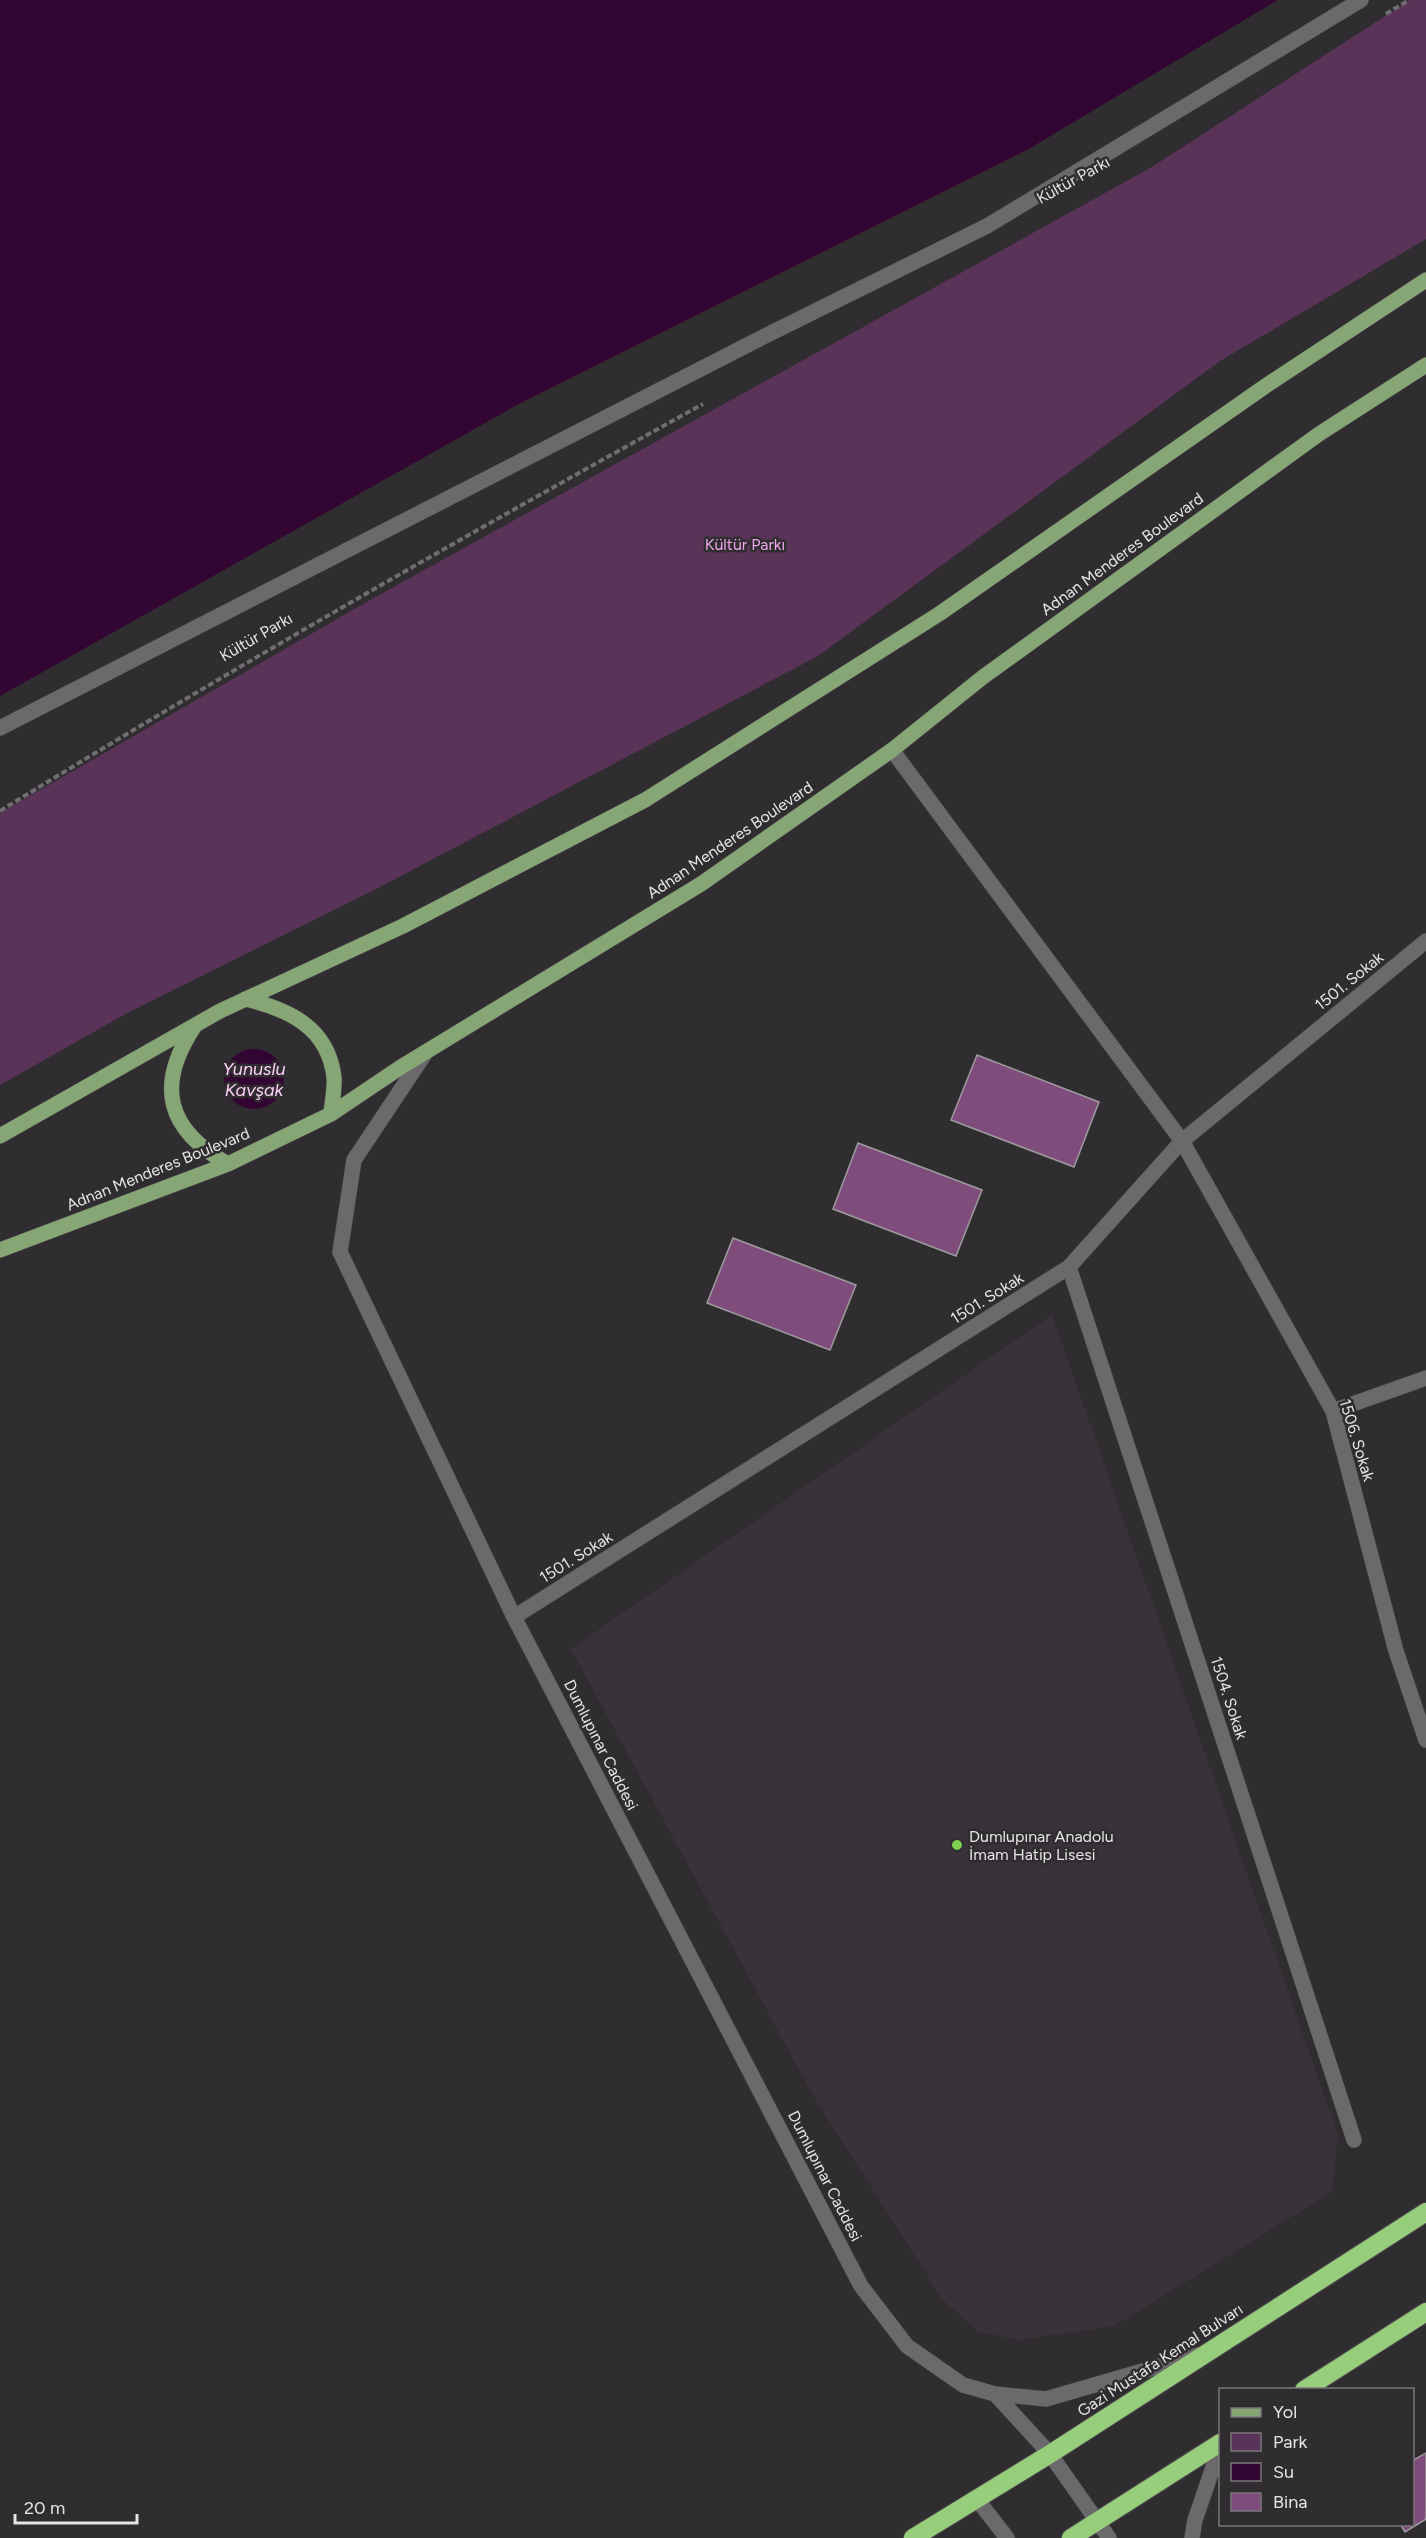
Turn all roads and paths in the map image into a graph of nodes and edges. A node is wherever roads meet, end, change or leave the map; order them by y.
1 (1361, 0) edge
2 (1409, 0) edge
3 (1378, 18) dead end
4 (1426, 280) edge
5 (1426, 365) edge
6 (706, 402) dead end
7 (0, 728) edge
8 (892, 750) junction
9 (0, 811) edge
10 (1426, 941) edge
11 (245, 999) junction
12 (195, 1024) junction
13 (424, 1055) junction
14 (331, 1114) junction
15 (0, 1136) edge
16 (1182, 1141) junction
17 (228, 1164) junction
18 (0, 1250) edge
19 (1069, 1267) junction
20 (1426, 1378) edge
21 (1333, 1411) junction
22 (514, 1617) junction
23 (1426, 1740) edge
24 (1354, 2140) dead end
25 (1426, 2212) edge
26 (1426, 2312) edge
27 (1210, 2351) junction
28 (1307, 2388) edge
29 (995, 2394) junction
30 (1219, 2446) edge
31 (1219, 2451) edge
32 (1050, 2454) junction
33 (976, 2499) junction
34 (1097, 2521) junction
35 (913, 2538) edge
36 (1007, 2538) edge
37 (1071, 2538) edge
38 (1109, 2538) edge
39 (1192, 2538) edge

1 - 7 street, Kültür Parkı
2 - 3 path
4 - 11 main road
5 - 8 main road, Adnan Menderes Boulevard
6 - 9 path, Kültür Parkı
8 - 13 main road, Adnan Menderes Boulevard
8 - 16 street, 1506. Sokak
10 - 16 street, 1501. Sokak
11 - 12 main road
11 - 14 main road
12 - 15 main road
12 - 17 main road
13 - 14 main road, Adnan Menderes Boulevard
13 - 22 street, Dumlupınar Caddesi
14 - 17 main road, Adnan Menderes Boulevard
16 - 19 street, 1501. Sokak
16 - 21 street, 1506. Sokak
17 - 18 main road, Adnan Menderes Boulevard
19 - 22 street, 1501. Sokak
19 - 24 street, 1504. Sokak
20 - 21 street
21 - 23 street, 1506. Sokak
22 - 29 street, Dumlupınar Caddesi
25 - 27 highway, Gazi Mustafa Kemal Bulvarı
26 - 28 highway
27 - 29 street, Dumlupınar Caddesi
27 - 32 highway, Gazi Mustafa Kemal Bulvarı
29 - 32 street
30 - 34 highway
31 - 39 street
32 - 33 highway, Gazi Mustafa Kemal Bulvarı
32 - 34 street
33 - 35 highway, Gazi Mustafa Kemal Bulvarı
33 - 36 street
34 - 37 highway
34 - 38 street

